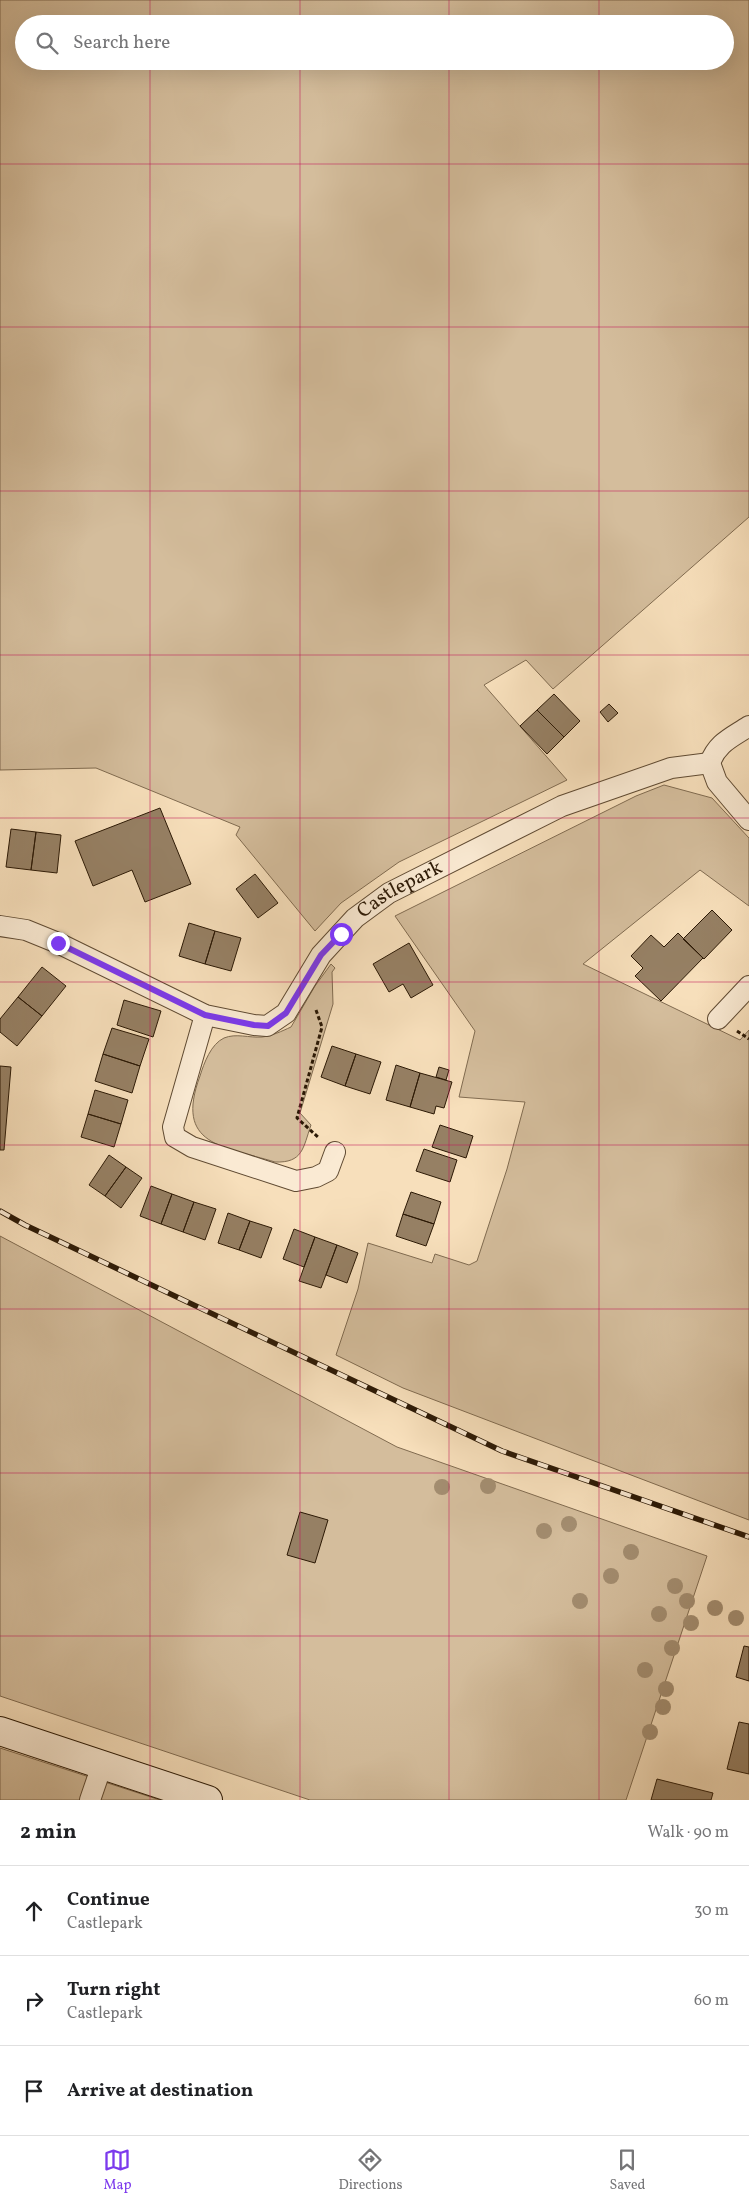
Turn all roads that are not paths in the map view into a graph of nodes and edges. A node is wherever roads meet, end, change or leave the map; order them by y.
1 (749, 726) edge
2 (710, 764) junction
3 (749, 820) edge
4 (0, 926) edge
5 (749, 986) edge
6 (205, 1015) junction
7 (718, 1019) dead end
8 (335, 1152) road end
9 (0, 1732) edge
10 (102, 1765) junction
11 (90, 1800) edge
12 (208, 1800) edge

1 - 2 street
2 - 3 street
2 - 6 street, Castlepark
4 - 6 street, Castlepark
5 - 7 street
6 - 8 street
9 - 10 street
10 - 11 street
10 - 12 street

